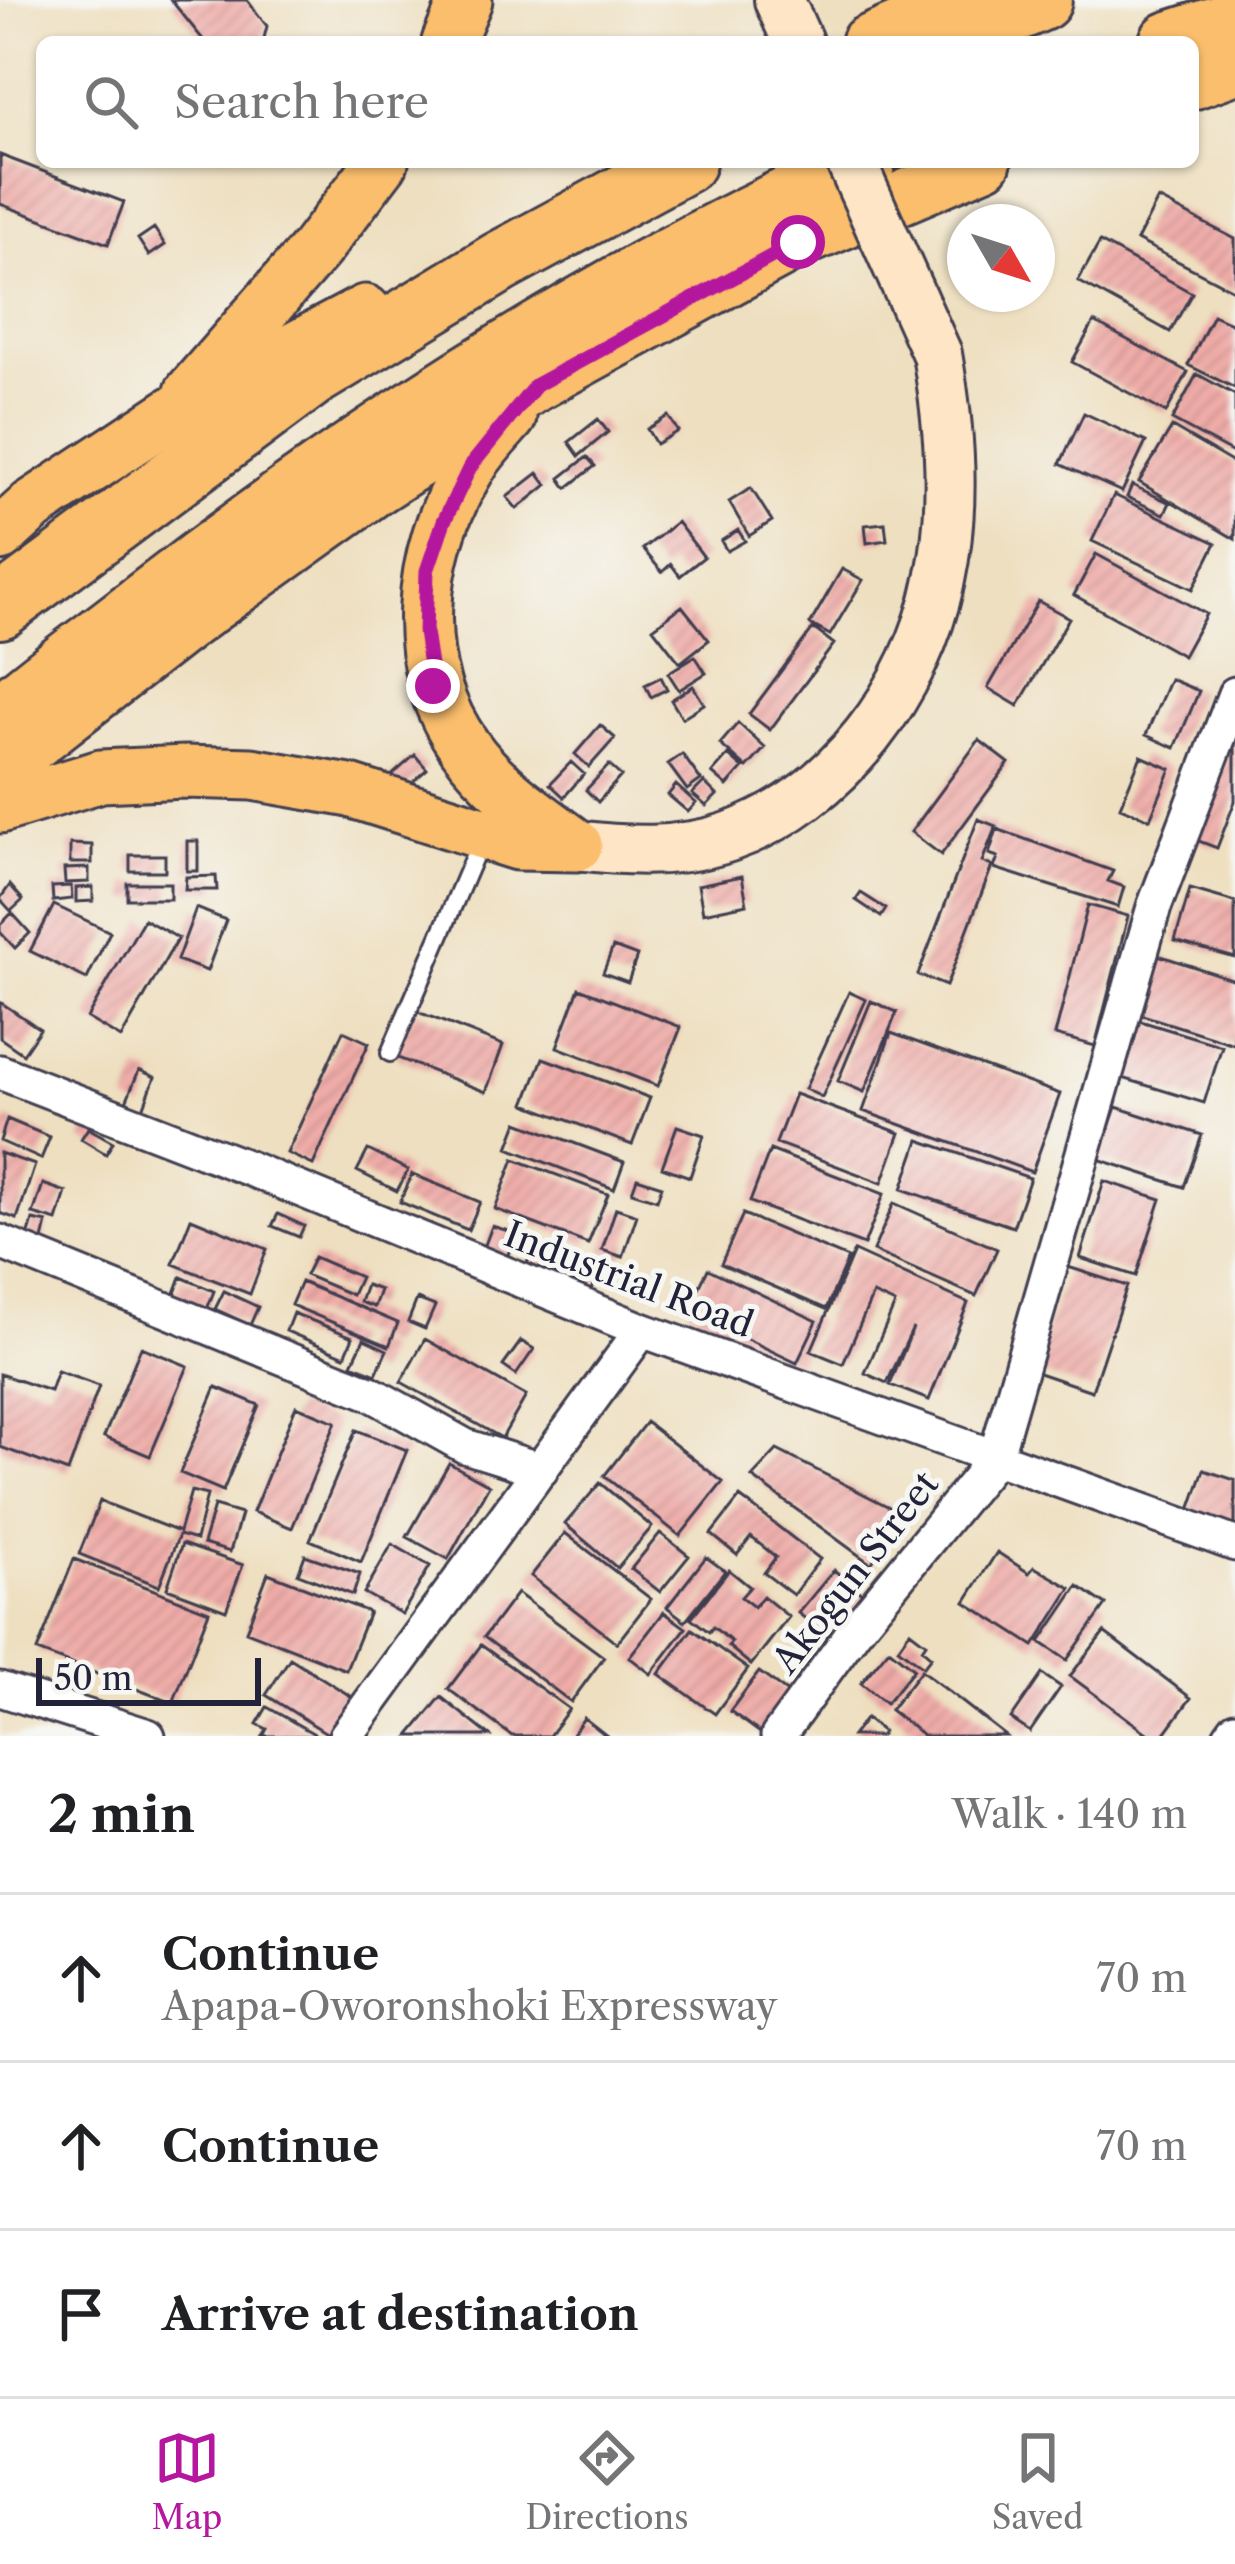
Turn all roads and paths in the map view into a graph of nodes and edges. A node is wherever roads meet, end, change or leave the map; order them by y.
1 (466, 0) edge
2 (779, 0) edge
3 (963, 0) edge
4 (1041, 0) edge
5 (1235, 21) edge
6 (451, 36) edge
7 (795, 36) edge
8 (881, 36) edge
9 (958, 36) edge
10 (1189, 36) edge
11 (1235, 68) edge
12 (1199, 81) edge
13 (377, 168) edge
14 (615, 168) edge
15 (675, 168) edge
16 (851, 168) edge
17 (854, 168) edge
18 (972, 168) edge
19 (536, 385) junction
20 (174, 412) junction
21 (0, 536) edge
22 (0, 608) edge
23 (1235, 694) edge
24 (0, 716) edge
25 (0, 770) edge
26 (0, 807) edge
27 (483, 833) junction
28 (576, 845) junction
29 (390, 1053) dead end
30 (0, 1072) edge
31 (0, 1242) edge
32 (642, 1330) junction
33 (995, 1458) junction
34 (541, 1470) junction
35 (1235, 1544) edge
36 (0, 1689) edge
37 (148, 1736) edge
38 (346, 1736) edge
39 (778, 1736) edge

1 - 6 main road
2 - 7 street
3 - 8 main road
4 - 9 highway
5 - 10 highway
11 - 12 main road
13 - 20 main road
14 - 20 main road
15 - 22 highway
16 - 24 highway
17 - 28 street, bridge
18 - 19 main road
19 - 25 main road
19 - 28 main road
20 - 21 main road
23 - 33 street
26 - 27 main road
27 - 28 main road
27 - 29 lane
30 - 32 street, Industrial Road
31 - 34 street
32 - 33 street, Industrial Road
32 - 34 street
33 - 35 street, Industrial Road
33 - 39 street, Akogun Street
34 - 38 street
36 - 37 street

